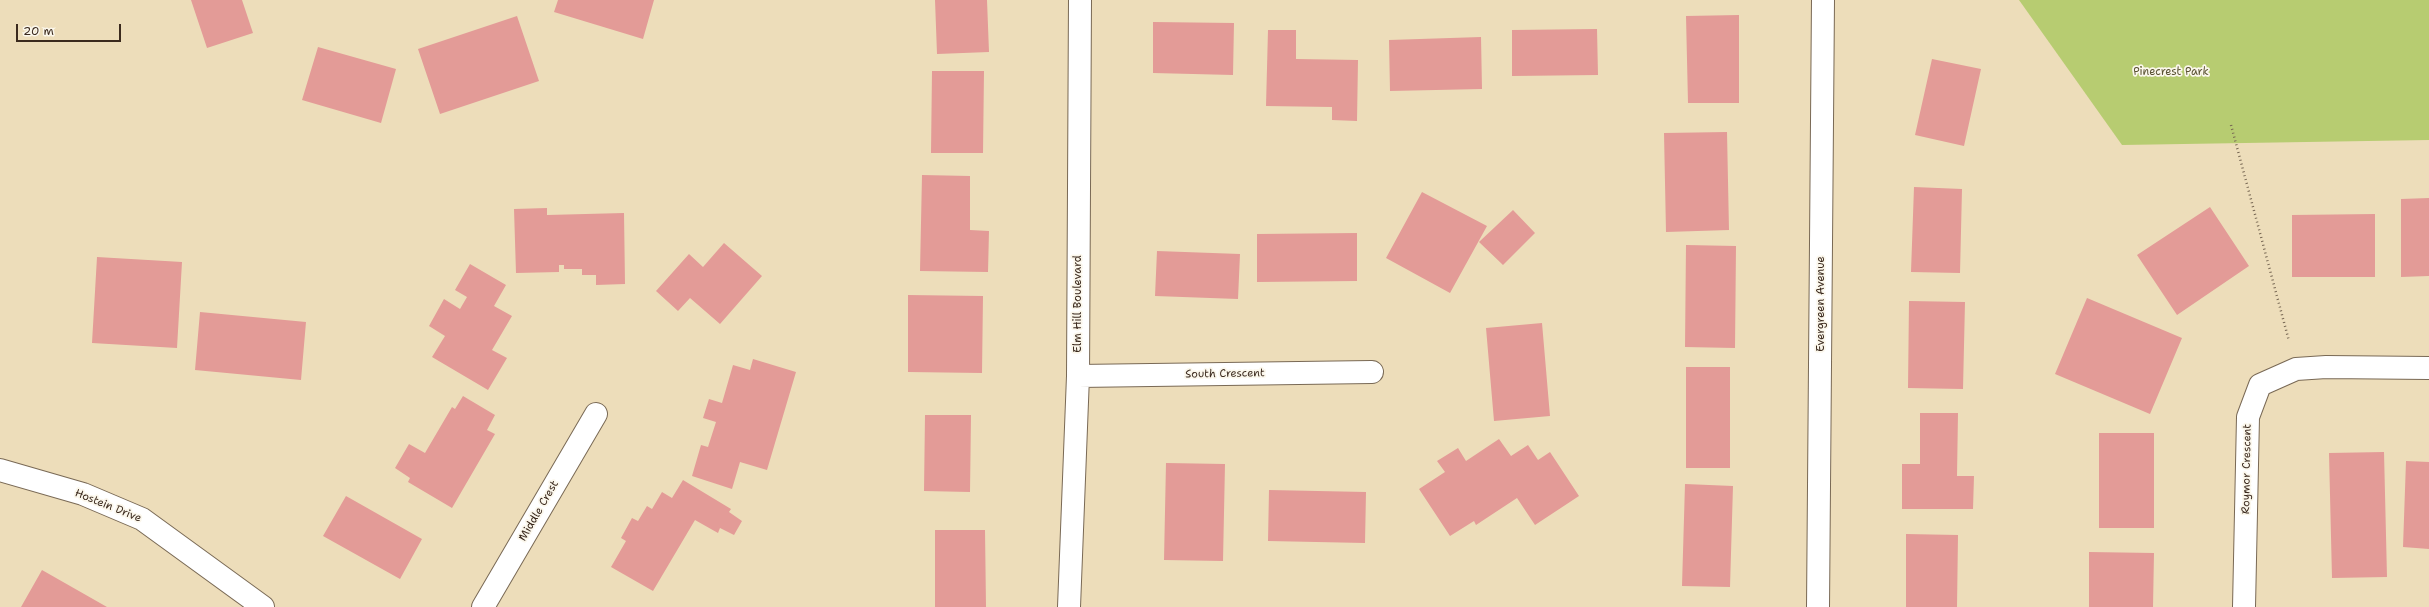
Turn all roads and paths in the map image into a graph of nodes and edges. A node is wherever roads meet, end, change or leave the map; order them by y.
1 (1080, 0) edge
2 (1823, 0) edge
3 (2231, 126) dead end
4 (2429, 368) edge
5 (2296, 369) junction
6 (1372, 372) dead end
7 (1078, 376) junction
8 (596, 414) dead end
9 (0, 470) edge
10 (263, 607) edge
11 (483, 607) edge
12 (1069, 607) edge
13 (1818, 607) edge
14 (2244, 607) edge

1 - 7 street, Elm Hill Boulevard
2 - 13 street, Evergreen Avenue
3 - 5 path
4 - 5 street, Roymor Crescent
5 - 14 street, Roymor Crescent
6 - 7 street, South Crescent
7 - 12 street, Elm Hill Boulevard
8 - 11 street, Middle Crest
9 - 10 street, Hostein Drive

